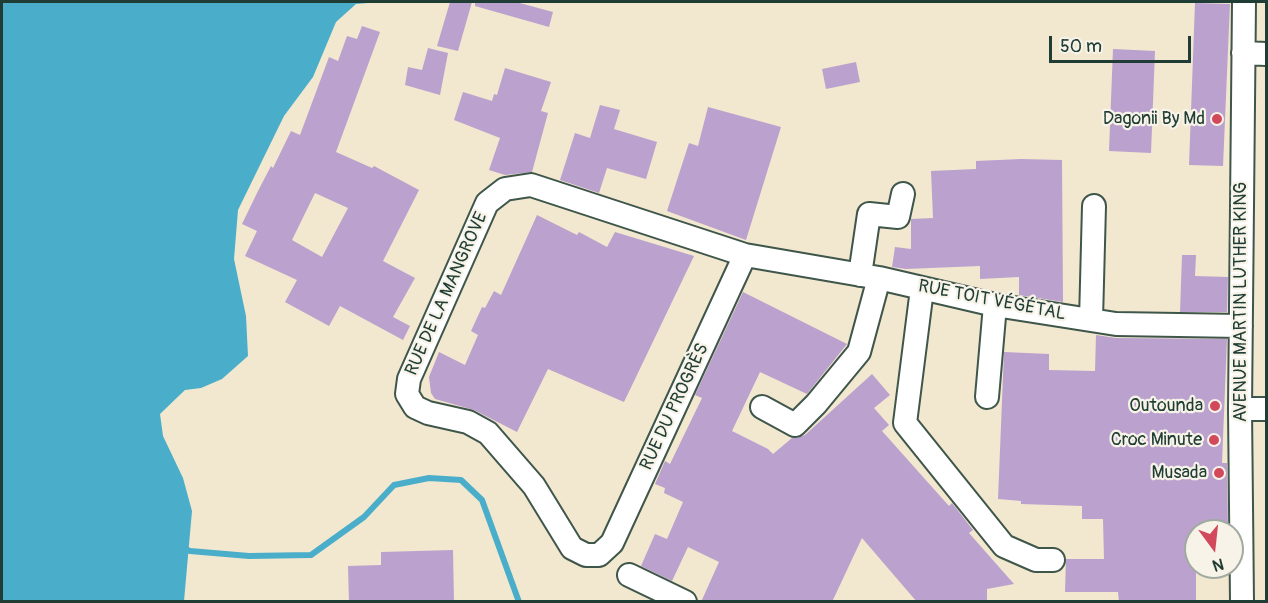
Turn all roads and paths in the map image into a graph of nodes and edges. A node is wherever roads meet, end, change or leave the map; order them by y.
1 (1244, 3) edge
2 (1243, 53) junction
3 (1266, 54) edge
4 (903, 194) dead end
5 (1094, 206) dead end
6 (745, 255) junction
7 (869, 277) junction
8 (922, 289) junction
9 (995, 305) junction
10 (1091, 320) junction
11 (1241, 326) junction
12 (987, 397) dead end
13 (762, 407) dead end
14 (1240, 409) junction
15 (1266, 409) edge
16 (599, 555) joint
17 (1053, 560) dead end
18 (629, 575) dead end
19 (686, 602) edge
20 (1242, 602) edge

1 - 2 street, AVENUE MARTIN LUTHER KING
2 - 3 street
2 - 11 street, AVENUE MARTIN LUTHER KING
4 - 7 street
5 - 10 street
6 - 7 street, RUE TOIT VÉGÉTAL
6 - 16 street, RUE DU PROGRÈS
6 - 16 street, RUE DE LA MANGROVE
7 - 8 street, RUE TOIT VÉGÉTAL
7 - 13 street
8 - 9 street, RUE TOIT VÉGÉTAL
8 - 17 street
9 - 10 street, RUE TOIT VÉGÉTAL
9 - 12 street
10 - 11 street, RUE TOIT VÉGÉTAL
11 - 14 street, AVENUE MARTIN LUTHER KING
14 - 15 street
14 - 20 street, AVENUE MARTIN LUTHER KING
18 - 19 street

